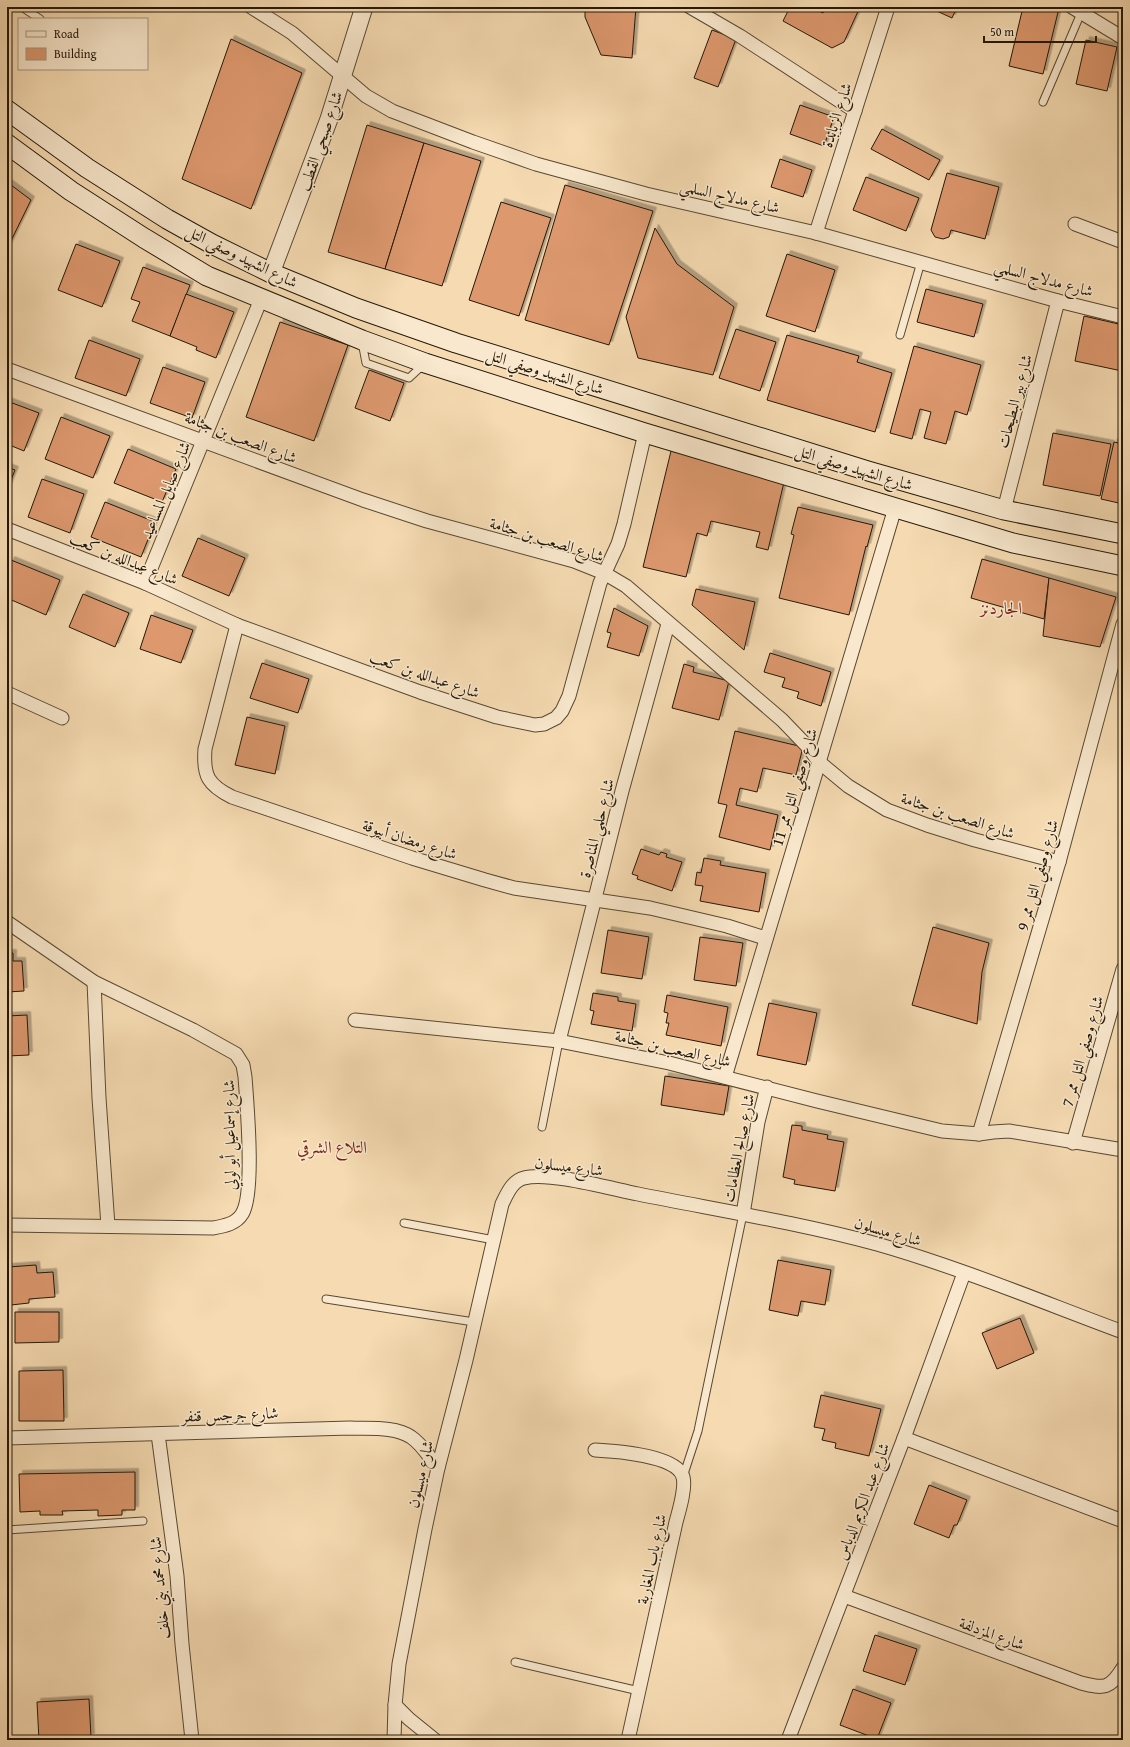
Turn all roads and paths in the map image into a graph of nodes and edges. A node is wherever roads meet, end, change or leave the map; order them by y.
1 (22, 7) edge
2 (251, 7) edge
3 (364, 7) edge
4 (690, 7) edge
5 (888, 7) edge
6 (1076, 10) edge
7 (38, 18) edge
8 (1123, 38) edge
9 (342, 76) junction
10 (1043, 102) dead end
11 (7, 110) edge
12 (855, 111) junction
13 (46, 140) junction
14 (7, 144) edge
15 (32, 163) junction
16 (87, 168) junction
17 (71, 191) junction
18 (1075, 224) dead end
19 (816, 233) junction
20 (1123, 242) edge
21 (921, 262) junction
22 (271, 273) junction
23 (261, 299) junction
24 (1058, 301) junction
25 (1123, 317) edge
26 (900, 335) dead end
27 (7, 369) edge
28 (645, 433) junction
29 (204, 441) junction
30 (895, 508) junction
31 (1004, 510) junction
32 (7, 529) edge
33 (1123, 534) edge
34 (1123, 566) edge
35 (604, 573) junction
36 (145, 583) junction
37 (668, 624) junction
38 (1123, 624) edge
39 (237, 625) junction
40 (7, 693) edge
41 (62, 718) dead end
42 (819, 762) junction
43 (1059, 862) junction
44 (596, 900) junction
45 (7, 922) edge
46 (765, 938) junction
47 (1123, 969) edge
48 (94, 982) junction
49 (355, 1020) dead end
50 (559, 1041) junction
51 (725, 1076) junction
52 (767, 1087) junction
53 (542, 1127) dead end
54 (979, 1134) junction
55 (1074, 1143) junction
56 (1123, 1150) edge
57 (743, 1214) junction
58 (404, 1223) dead end
59 (7, 1225) edge
60 (108, 1226) junction
61 (494, 1240) junction
62 (964, 1273) junction
63 (326, 1299) dead end
64 (474, 1322) junction
65 (1123, 1332) edge
66 (158, 1434) junction
67 (7, 1438) edge
68 (904, 1438) junction
69 (595, 1450) dead end
70 (438, 1468) junction
71 (683, 1477) junction
72 (143, 1521) dead end
73 (1123, 1521) edge
74 (7, 1530) edge
75 (844, 1596) junction
76 (515, 1662) dead end
77 (1123, 1668) edge
78 (639, 1691) junction
79 (395, 1705) junction
80 (192, 1740) edge
81 (394, 1740) edge
82 (435, 1740) edge
83 (628, 1740) edge
84 (788, 1740) edge

1 - 7 lane
2 - 9 street, شارع مدلاج السلمي
3 - 9 street, شارع صبحي القطب
4 - 12 street
5 - 12 street, شارع الزبابدة
6 - 8 street
6 - 10 lane
9 - 19 street, شارع مدلاج السلمي
9 - 22 street, شارع صبحي القطب
11 - 13 main road, شارع الشهيد وصفي التل
12 - 19 street, شارع الزبابدة
13 - 15 main road
13 - 16 main road, شارع الشهيد وصفي التل
14 - 15 main road, شارع الشهيد وصفي التل
15 - 17 main road, شارع الشهيد وصفي التل
16 - 17 main road
16 - 22 main road, شارع الشهيد وصفي التل
17 - 23 main road, شارع الشهيد وصفي التل
18 - 20 street
19 - 21 street, شارع مدلاج السلمي
21 - 24 street, شارع مدلاج السلمي
21 - 26 lane
22 - 31 main road, شارع الشهيد وصفي التل
23 - 28 main road, شارع الشهيد وصفي التل
23 - 29 street, شارع صايل المساعيد
24 - 25 street, شارع مدلاج السلمي
24 - 31 street, شارع بير البطيحات
27 - 29 street, شارع الصعب بن جثامة
28 - 30 main road, شارع الشهيد وصفي التل
28 - 35 street, شارع عبدالله بن كعب
29 - 35 street, شارع الصعب بن جثامة
29 - 36 street, شارع صايل المساعيد
30 - 34 main road, شارع الشهيد وصفي التل
30 - 42 street, شارع وصفي التل ممر 11
31 - 33 main road, شارع الشهيد وصفي التل
32 - 36 street, شارع عبدالله بن كعب
35 - 37 street, شارع الصعب بن جثامة
35 - 39 street, شارع عبدالله بن كعب
36 - 39 street, شارع عبدالله بن كعب
37 - 42 street, شارع الصعب بن جثامة
37 - 44 street, شارع حلمي المناصرة
38 - 43 street, شارع وصفي التل ممر 9
39 - 44 street, شارع رمضان أبيوقة
40 - 41 street
42 - 43 street, شارع الصعب بن جثامة
42 - 46 street, شارع وصفي التل ممر 11
43 - 54 street, شارع وصفي التل ممر 9
44 - 46 street, شارع رمضان أبيوقة
44 - 50 street, شارع حلمي المناصرة
45 - 48 street, شارع إسماعيل أبو لولي
46 - 51 street, شارع وصفي التل ممر 11
47 - 55 street, شارع وصفي التل ممر 7
48 - 60 street
48 - 60 street, شارع إسماعيل أبو لولي
49 - 50 street, شارع الصعب بن جثامة
50 - 51 street, شارع الصعب بن جثامة
50 - 53 lane
51 - 52 street, شارع الصعب بن جثامة
52 - 54 street, شارع الصعب بن جثامة
52 - 57 street, شارع صالح العظامات
54 - 55 street, شارع الصعب بن جثامة
55 - 56 street, شارع الصعب بن جثامة
57 - 61 street, شارع ميسلون
57 - 62 street, شارع ميسلون
57 - 71 lane
58 - 61 lane
59 - 60 street, شارع إسماعيل أبو لولي
61 - 64 street, شارع ميسلون
62 - 65 street, شارع ميسلون
62 - 68 street, شارع عبد الكريم الدباس
63 - 64 lane
64 - 70 street, شارع ميسلون
66 - 67 street, شارع جرجس قنفر
66 - 70 street, شارع جرجس قنفر
66 - 80 street, شارع محمد بني خلف
68 - 73 street
68 - 75 street, شارع عبد الكريم الدباس
69 - 71 street
70 - 79 street, شارع ميسلون
71 - 78 street, شارع باب المغاربة
72 - 74 lane
75 - 77 street, شارع المزدلفة
75 - 84 street, شارع عبد الكريم الدباس
76 - 78 lane
78 - 83 street, شارع باب المغاربة
79 - 81 street, شارع ميسلون
79 - 82 street

